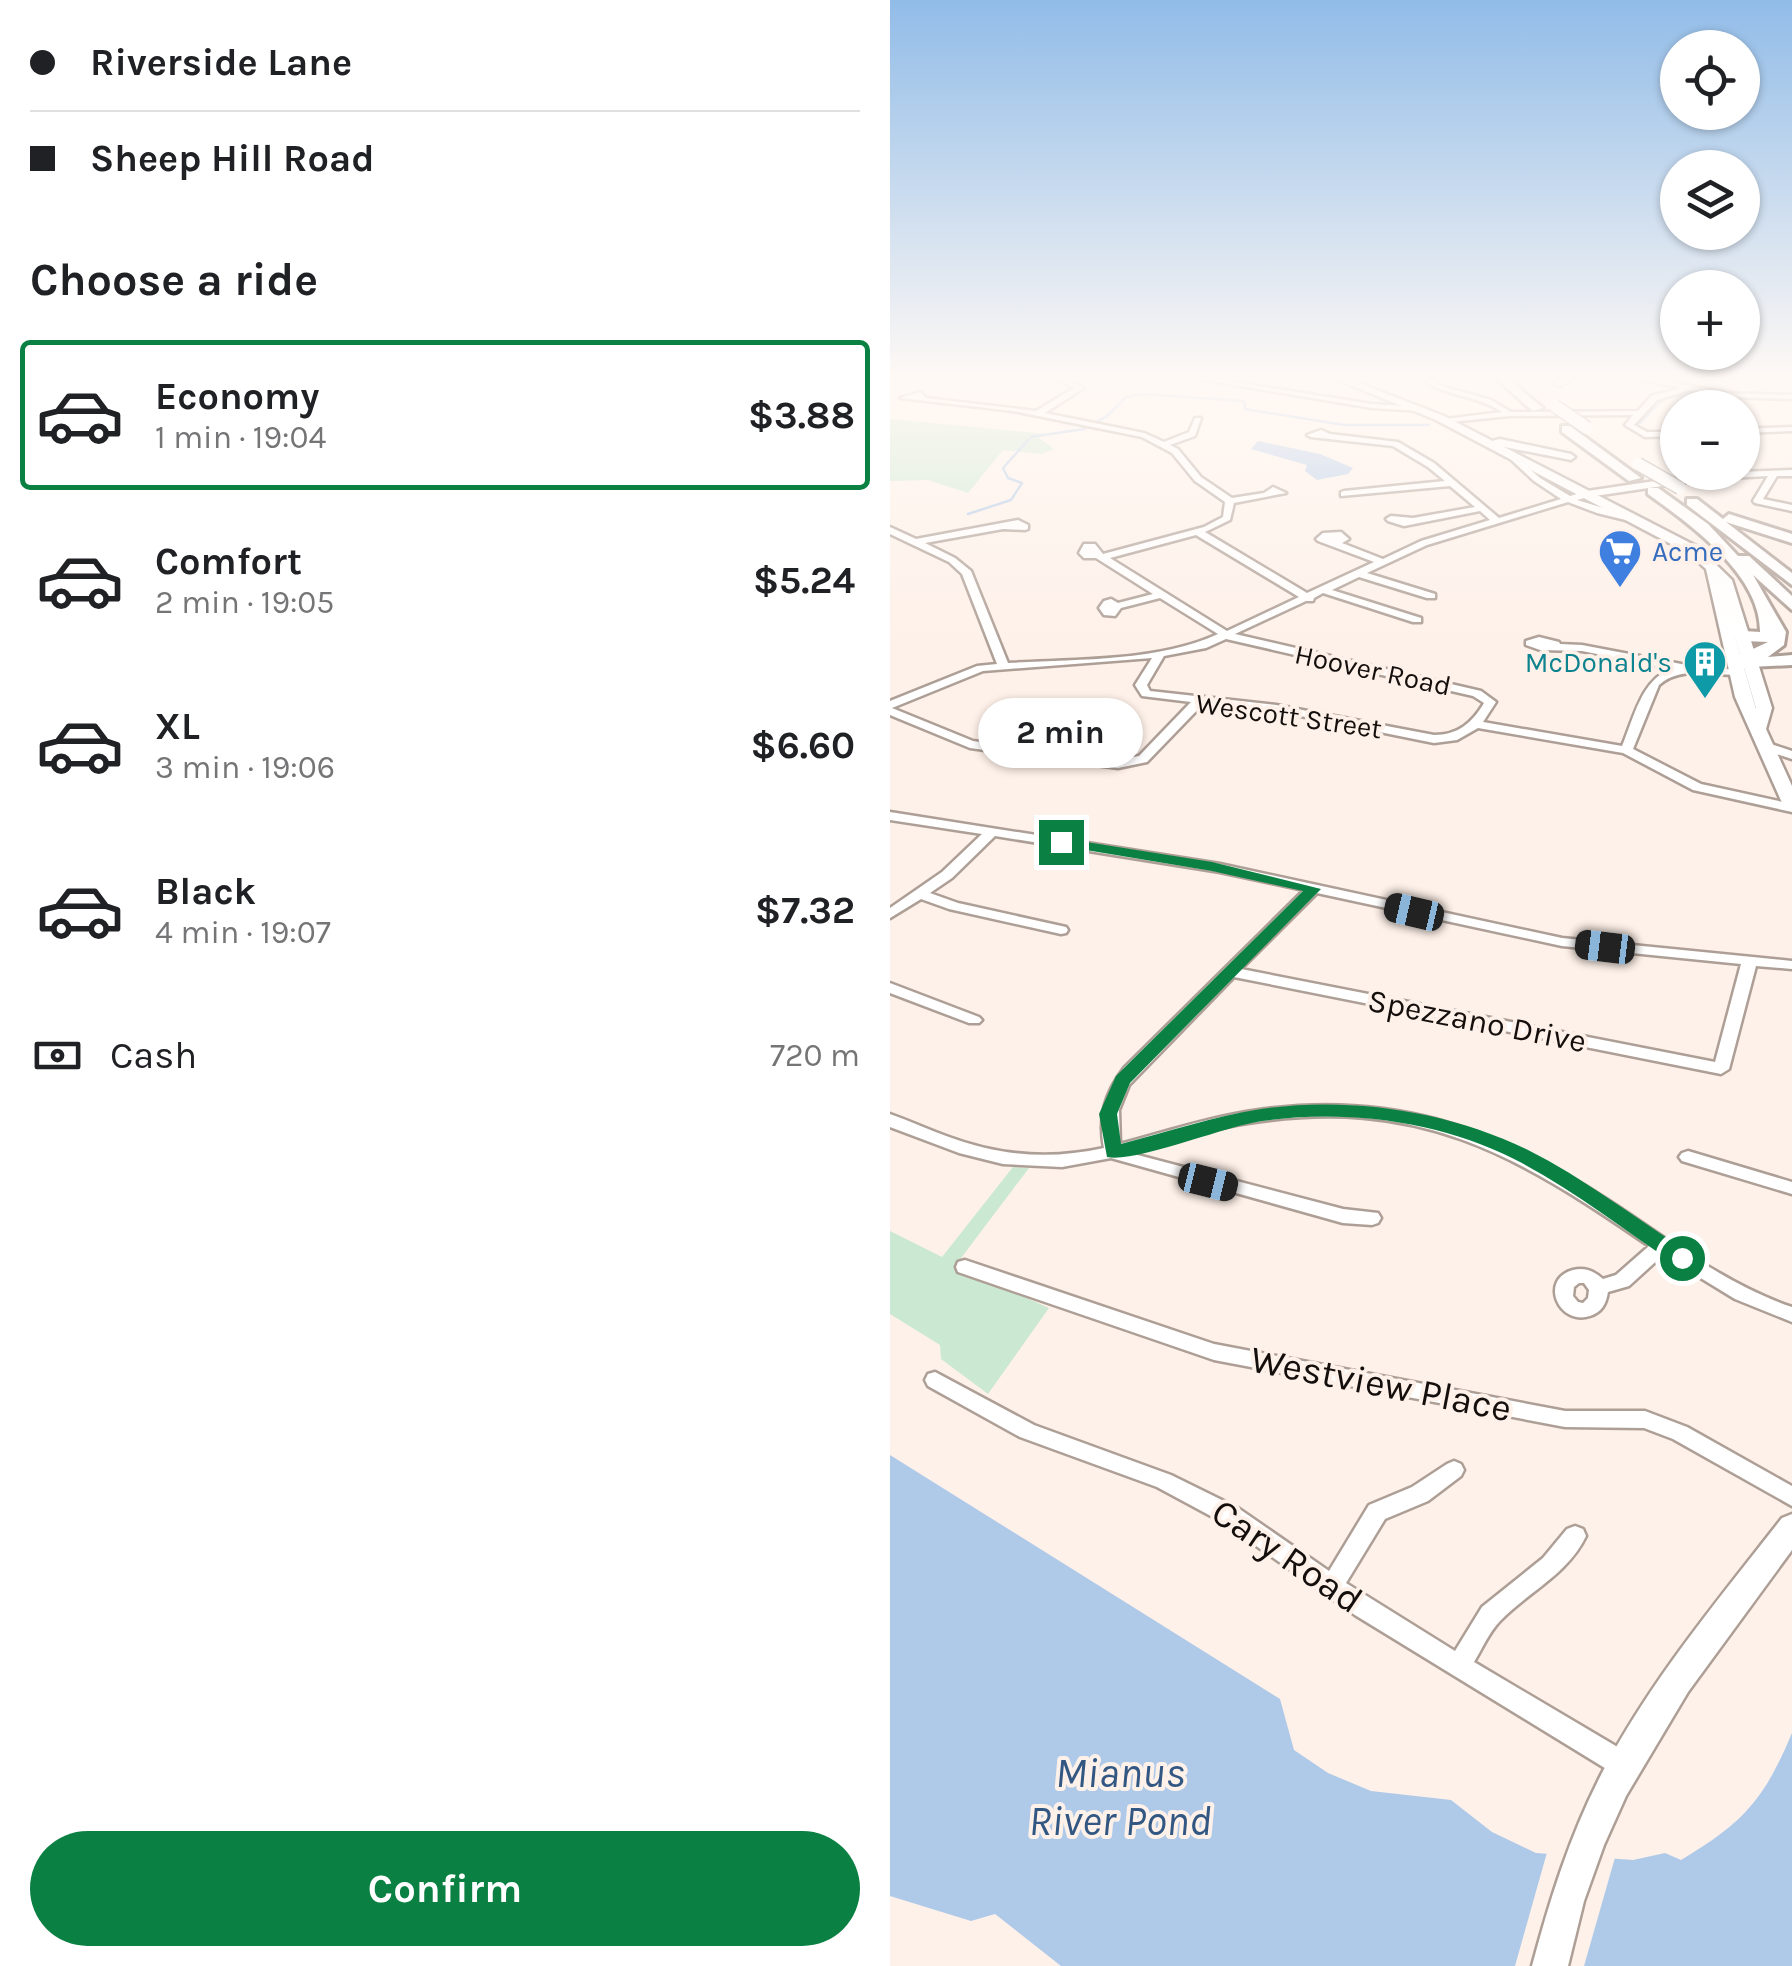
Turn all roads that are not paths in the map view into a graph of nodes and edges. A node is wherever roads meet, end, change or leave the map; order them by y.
1 (1188, 468) edge
2 (1429, 468) edge
3 (1525, 468) edge
4 (1536, 468) edge
5 (1631, 468) edge
6 (1632, 468) edge
7 (1636, 471) junction
8 (1792, 472) edge
9 (1774, 474) junction
10 (1660, 481) edge
11 (1451, 483) junction
12 (1679, 490) edge
13 (1680, 490) edge
14 (1357, 492) dead end
15 (1270, 494) dead end
16 (1587, 494) junction
17 (1230, 501) junction
18 (1564, 501) junction
19 (1792, 508) edge
20 (1479, 509) junction
21 (1409, 518) dead end
22 (1691, 518) junction
23 (1497, 521) junction
24 (1642, 521) junction
25 (1007, 526) dead end
26 (890, 530) edge
27 (1198, 532) junction
28 (1792, 539) edge
29 (916, 542) junction
30 (1335, 542) dead end
31 (1385, 563) junction
32 (1712, 569) junction
33 (1362, 575) junction
34 (1792, 580) edge
35 (1326, 591) junction
36 (1161, 595) junction
37 (1431, 596) dead end
38 (1309, 599) junction
39 (1792, 605) edge
40 (1118, 606) dead end
41 (1765, 608) junction
42 (1417, 620) dead end
43 (1228, 636) junction
44 (1744, 636) junction
45 (1555, 644) dead end
46 (1159, 656) junction
47 (1003, 665) junction
48 (1745, 666) junction
49 (1789, 666) edge
50 (1684, 669) junction
51 (1198, 702) junction
52 (890, 708) edge
53 (1476, 724) junction
54 (1766, 746) junction
55 (1626, 750) junction
56 (1792, 755) edge
57 (1792, 806) edge
58 (890, 816) edge
59 (992, 832) junction
60 (1313, 889) junction
61 (921, 894) junction
62 (890, 914) edge
63 (1061, 930) dead end
64 (1750, 960) junction
65 (1792, 965) edge
66 (1232, 972) junction
67 (890, 988) edge
68 (974, 1020) dead end
69 (890, 1120) edge
70 (1169, 1136) junction
71 (1113, 1152) junction
72 (1688, 1157) dead end
73 (1160, 1168) junction
74 (1792, 1188) edge
75 (1372, 1218) dead end
76 (1662, 1245) junction
77 (965, 1266) dead end
78 (1599, 1287) dead end
79 (1792, 1315) edge
80 (935, 1380) dead end
81 (1454, 1470) dead end
82 (1792, 1497) edge
83 (1792, 1526) edge
84 (1575, 1536) dead end
85 (1332, 1586) junction
86 (1460, 1664) junction
87 (1622, 1764) junction
88 (1550, 1966) edge

1 - 17 street
2 - 11 street
3 - 18 street
4 - 16 main road
5 - 7 highway
6 - 7 highway, bridge
7 - 10 highway, bridge
7 - 22 highway
8 - 9 street
9 - 16 street
9 - 19 street
11 - 14 street
11 - 20 street
12 - 34 highway
13 - 28 highway
15 - 17 street
16 - 18 street
16 - 24 main road
17 - 27 street
18 - 23 street
18 - 24 street
20 - 21 street
20 - 23 street
22 - 39 highway
22 - 41 highway
23 - 31 street
24 - 32 main road
25 - 29 street
26 - 29 street
27 - 36 street
27 - 38 street
29 - 47 street
30 - 31 street
31 - 33 street
32 - 44 main road
32 - 48 main road
33 - 35 street
33 - 37 street
35 - 38 street
35 - 42 street
36 - 40 street
36 - 43 street
38 - 43 street
41 - 44 highway
41 - 48 highway
43 - 46 street
43 - 53 street, Hoover Road
44 - 48 main road
45 - 50 street
46 - 47 street
46 - 51 street, Wescott Street
47 - 52 street
48 - 49 highway
48 - 50 street
48 - 54 main road
50 - 55 street
51 - 52 street
51 - 53 street, Wescott Street
53 - 55 street
54 - 56 street
54 - 57 main road
55 - 57 street
58 - 59 street
59 - 60 street
59 - 61 street
60 - 64 street
60 - 66 street
61 - 62 street
61 - 63 street
64 - 65 street
64 - 66 street, Spezzano Drive
66 - 71 street
67 - 68 street
69 - 71 street
70 - 71 street
70 - 73 street
70 - 76 street
71 - 73 street
72 - 74 street
73 - 75 street
76 - 78 street
76 - 79 street
77 - 82 street, Westview Place
80 - 85 street, Cary Road
81 - 85 street
83 - 87 main road
84 - 86 street
85 - 86 street, Cary Road
86 - 87 street, Cary Road
87 - 88 main road

